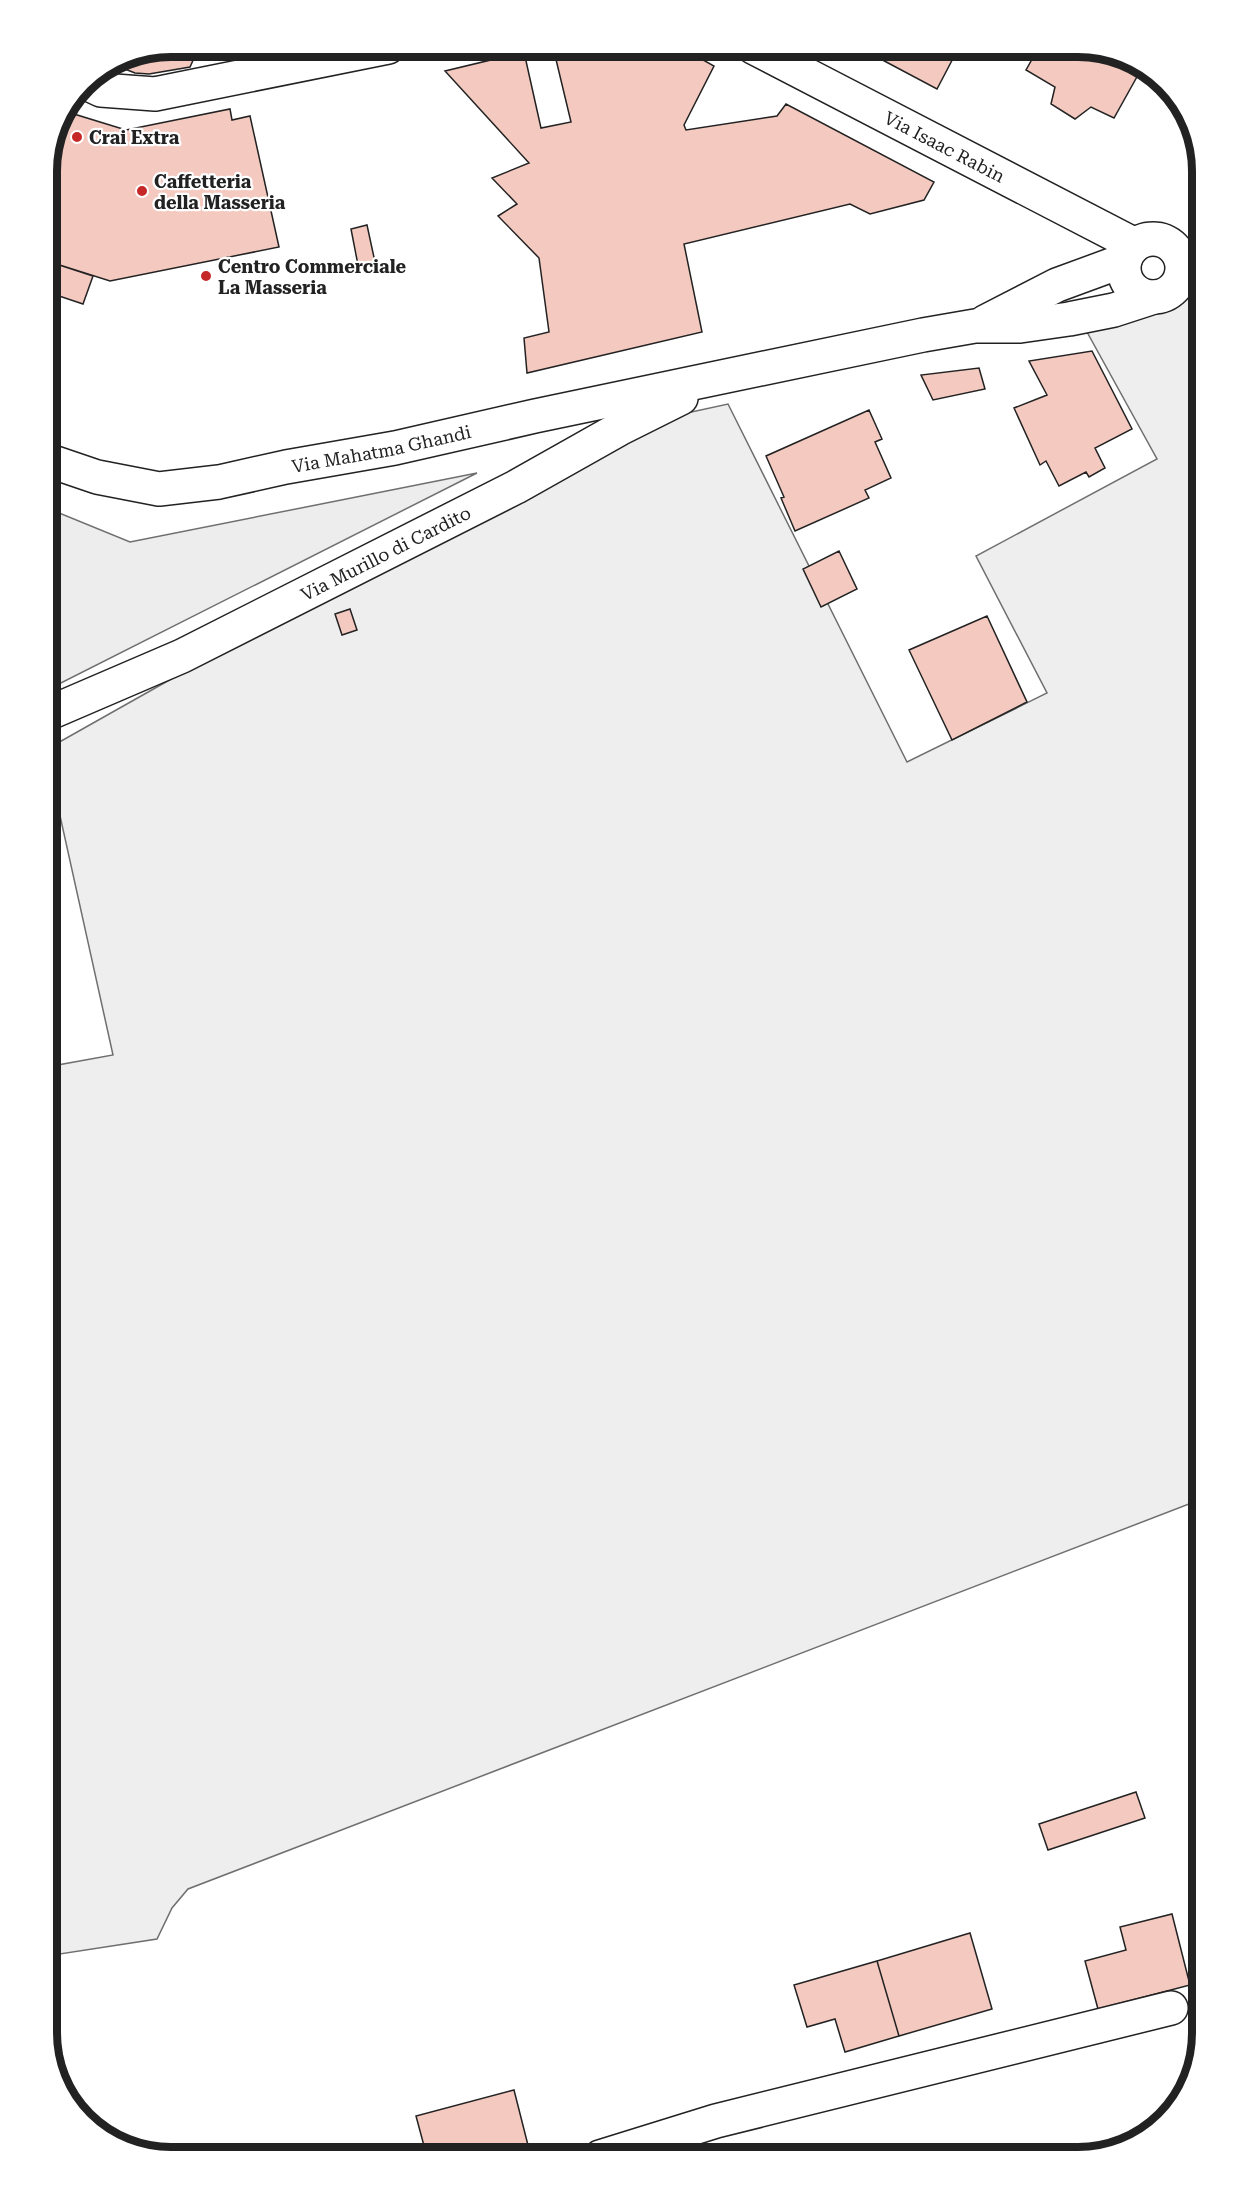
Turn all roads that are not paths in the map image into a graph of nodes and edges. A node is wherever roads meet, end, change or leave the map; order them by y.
1 (335, 57) edge
2 (771, 57) edge
3 (94, 87) edge
4 (1169, 244) junction
5 (1192, 248) edge
6 (1130, 252) junction
7 (1192, 282) edge
8 (1162, 294) junction
9 (975, 326) junction
10 (717, 380) junction
11 (57, 463) edge
12 (57, 710) edge
13 (1171, 2008) dead end
14 (632, 2147) edge

1 - 3 street
2 - 6 street, Via Isaac Rabin
4 - 5 street
4 - 6 street
4 - 8 street
6 - 8 street
6 - 9 street
7 - 8 street
8 - 9 street
9 - 10 street
10 - 11 street, Via Mahatma Ghandi
10 - 12 street, Via Murillo di Cardito
13 - 14 street

